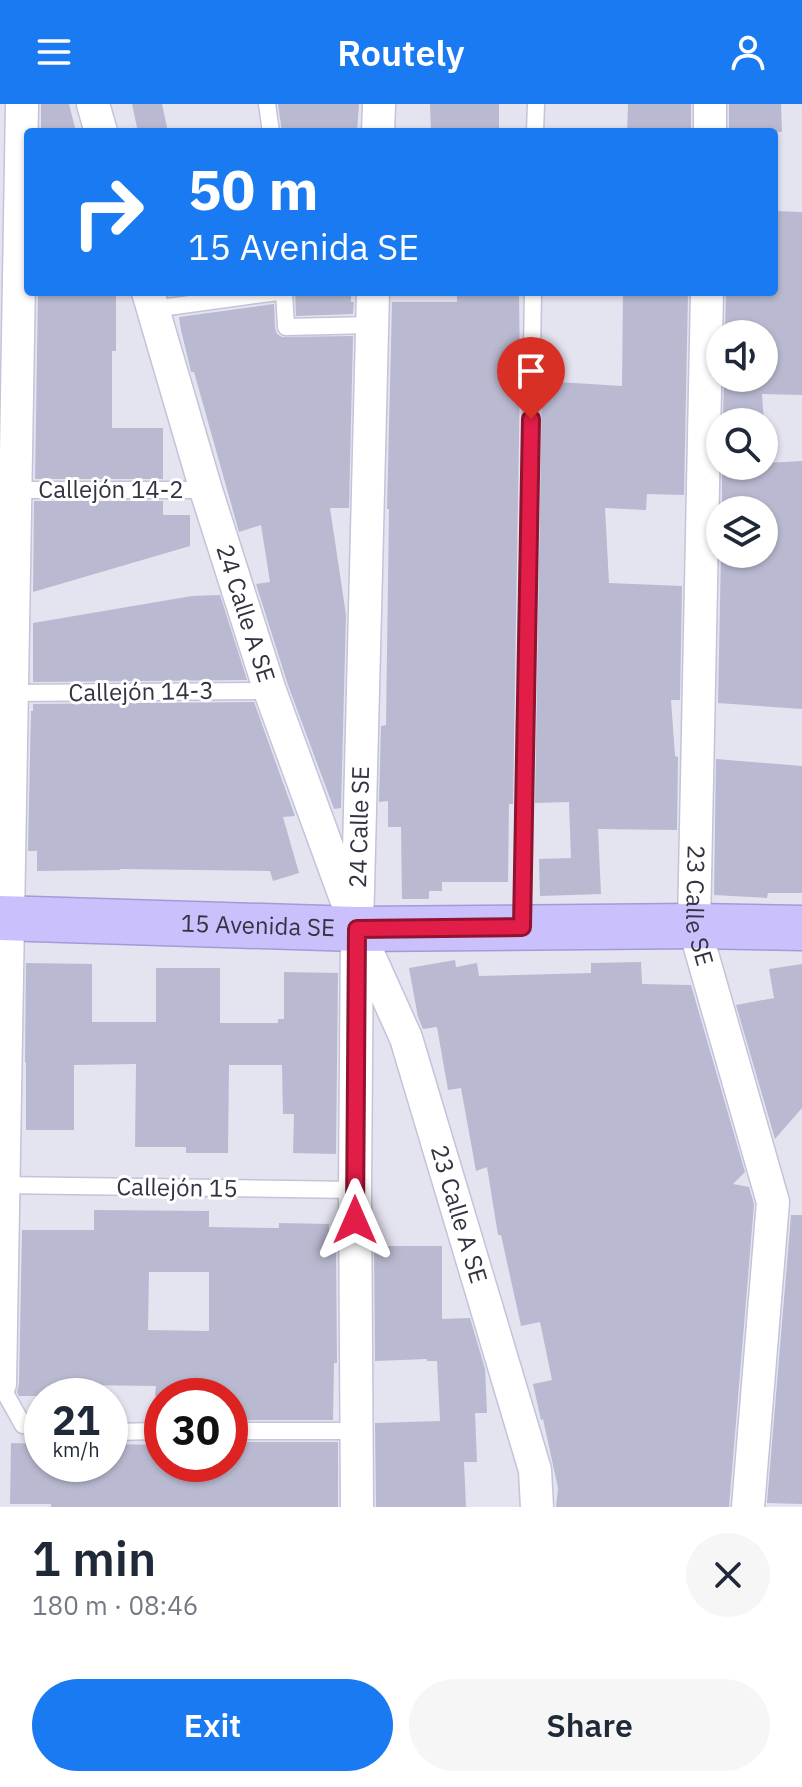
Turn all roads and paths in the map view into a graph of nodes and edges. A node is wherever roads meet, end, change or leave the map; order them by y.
1 (22, 104) edge
2 (93, 104) edge
3 (267, 104) edge
4 (379, 104) edge
5 (536, 104) edge
6 (710, 104) edge
7 (100, 128) edge
8 (270, 128) edge
9 (378, 128) edge
10 (535, 128) edge
11 (710, 128) edge
12 (223, 296) edge
13 (282, 296) edge
14 (373, 296) edge
15 (533, 296) edge
16 (707, 296) edge
17 (150, 301) edge
18 (372, 325) junction
19 (15, 490) junction
20 (206, 490) junction
21 (270, 691) junction
22 (12, 693) junction
23 (4, 919) edge
24 (694, 926) junction
25 (522, 927) junction
26 (802, 928) edge
27 (357, 929) junction
28 (2, 1185) edge
29 (355, 1190) junction
30 (0, 1384) edge
31 (24, 1425) edge
32 (248, 1431) edge
33 (357, 1431) junction
34 (357, 1507) edge
35 (537, 1507) edge
36 (748, 1507) edge

1 - 19 street
2 - 7 street
3 - 8 lane
4 - 9 street
5 - 10 lane
6 - 11 street
12 - 17 lane
13 - 18 lane
14 - 18 street, 24 Calle SE
15 - 25 lane
16 - 24 street, 23 Calle SE
17 - 20 street, 24 Calle A SE
18 - 27 street, 24 Calle SE
19 - 20 lane, Callejón 14-2
19 - 22 street
20 - 21 street, 24 Calle A SE
21 - 22 lane, Callejón 14-3
21 - 27 street, 24 Calle A SE
22 - 23 street
23 - 27 street, 15 Avenida SE
23 - 28 street
24 - 25 street, 15 Avenida SE
24 - 26 street, 15 Avenida SE
24 - 36 street, 23 Calle SE
25 - 27 street, 15 Avenida SE
27 - 29 street, 24 Calle SE
27 - 35 street, 23 Calle A SE
28 - 29 lane, Callejón 15
28 - 30 street
29 - 33 street, 24 Calle SE
30 - 31 lane
32 - 33 lane
33 - 34 street, 24 Calle SE

